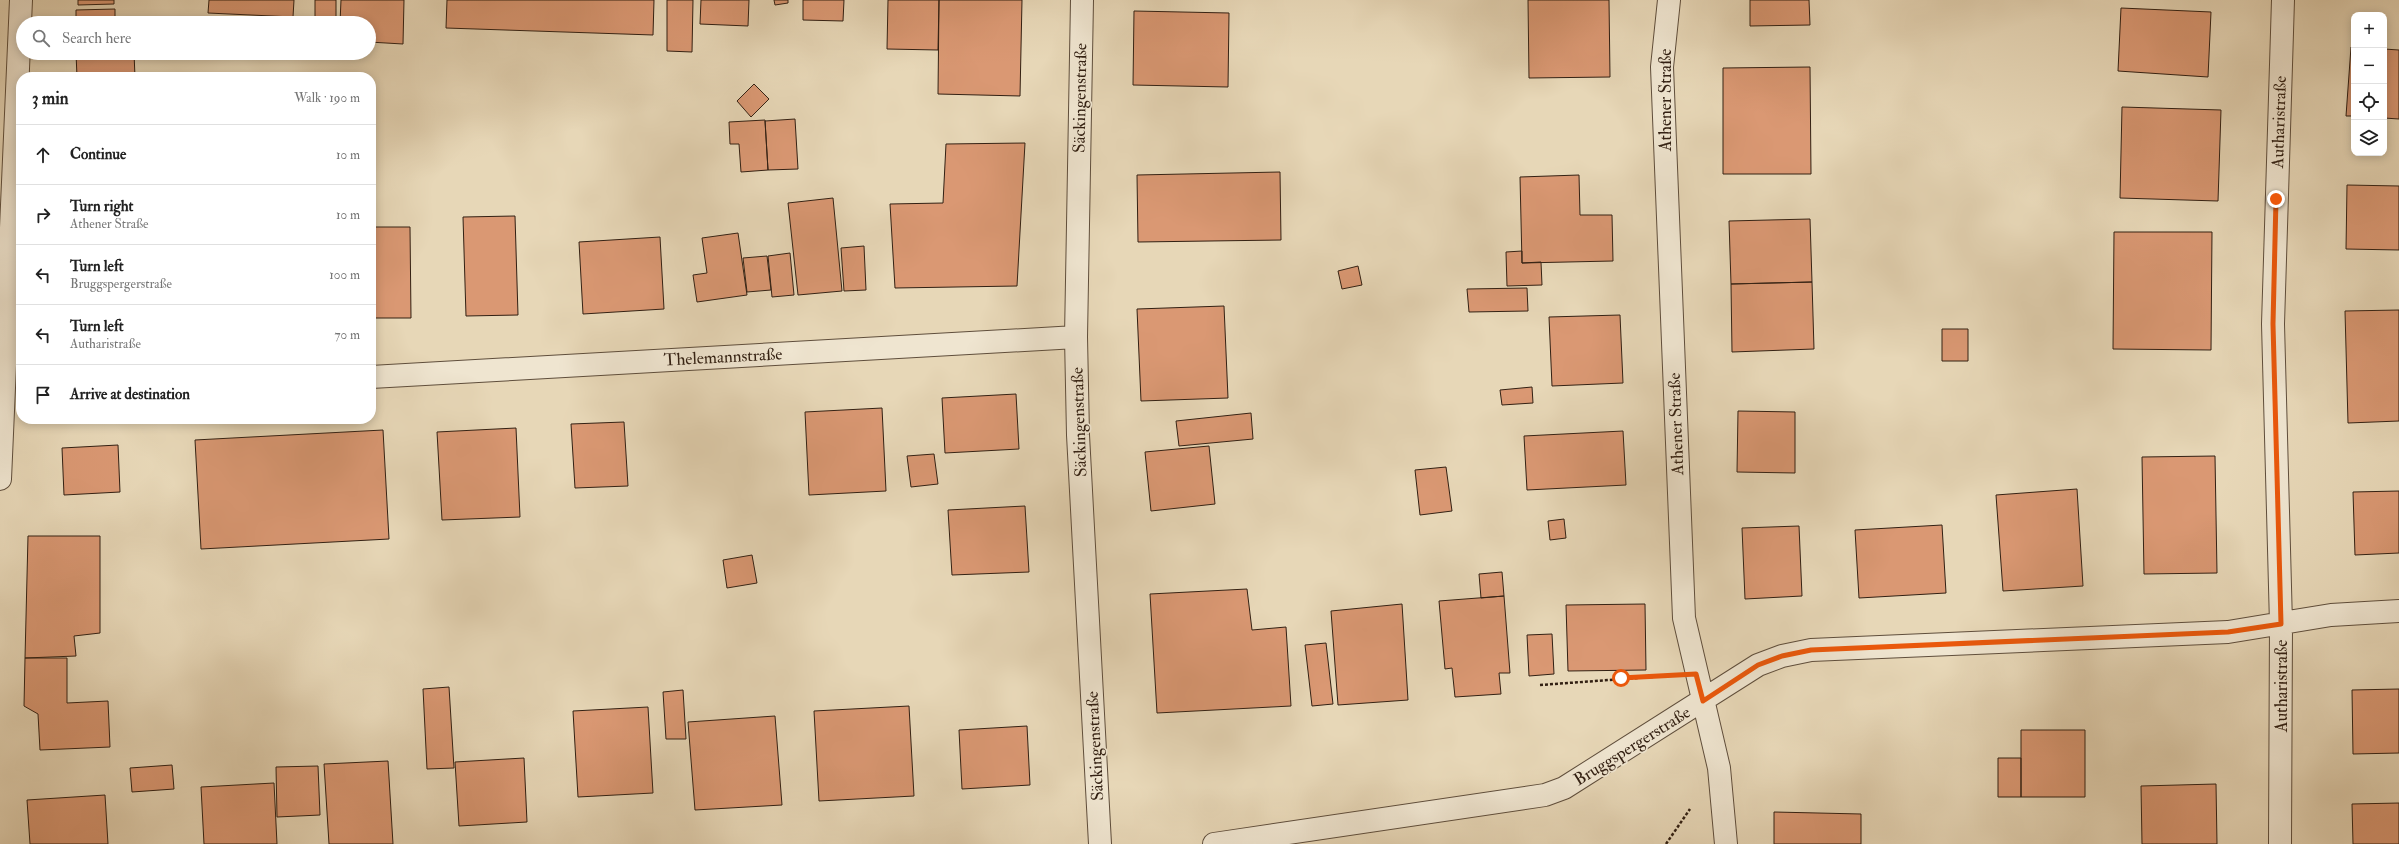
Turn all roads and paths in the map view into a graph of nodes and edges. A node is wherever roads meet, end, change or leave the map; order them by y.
1 (22, 0) edge
2 (1082, 0) edge
3 (1669, 0) edge
4 (2283, 0) edge
5 (22, 16) edge
6 (21, 60) edge
7 (20, 72) edge
8 (16, 259) edge
9 (1076, 337) junction
10 (376, 377) edge
11 (13, 389) edge
12 (0, 479) edge
13 (2399, 611) edge
14 (2281, 624) junction
15 (1696, 674) junction
16 (1540, 685) dead end
17 (1703, 701) junction
18 (1100, 844) edge
19 (1214, 844) edge
20 (1726, 844) edge
21 (2280, 844) edge

1 - 5 street
2 - 9 street, Säckingenstraße
3 - 15 street, Athener Straße
4 - 14 street, Autharistraße
6 - 7 street
8 - 11 street
9 - 10 street, Thelemannstraße
9 - 18 street, Säckingenstraße
11 - 12 street
13 - 14 street, Bruggspergerstraße
14 - 17 street, Bruggspergerstraße
14 - 21 street, Autharistraße
15 - 16 path
15 - 17 street, Athener Straße
17 - 19 street, Bruggspergerstraße
17 - 20 street, Athener Straße

